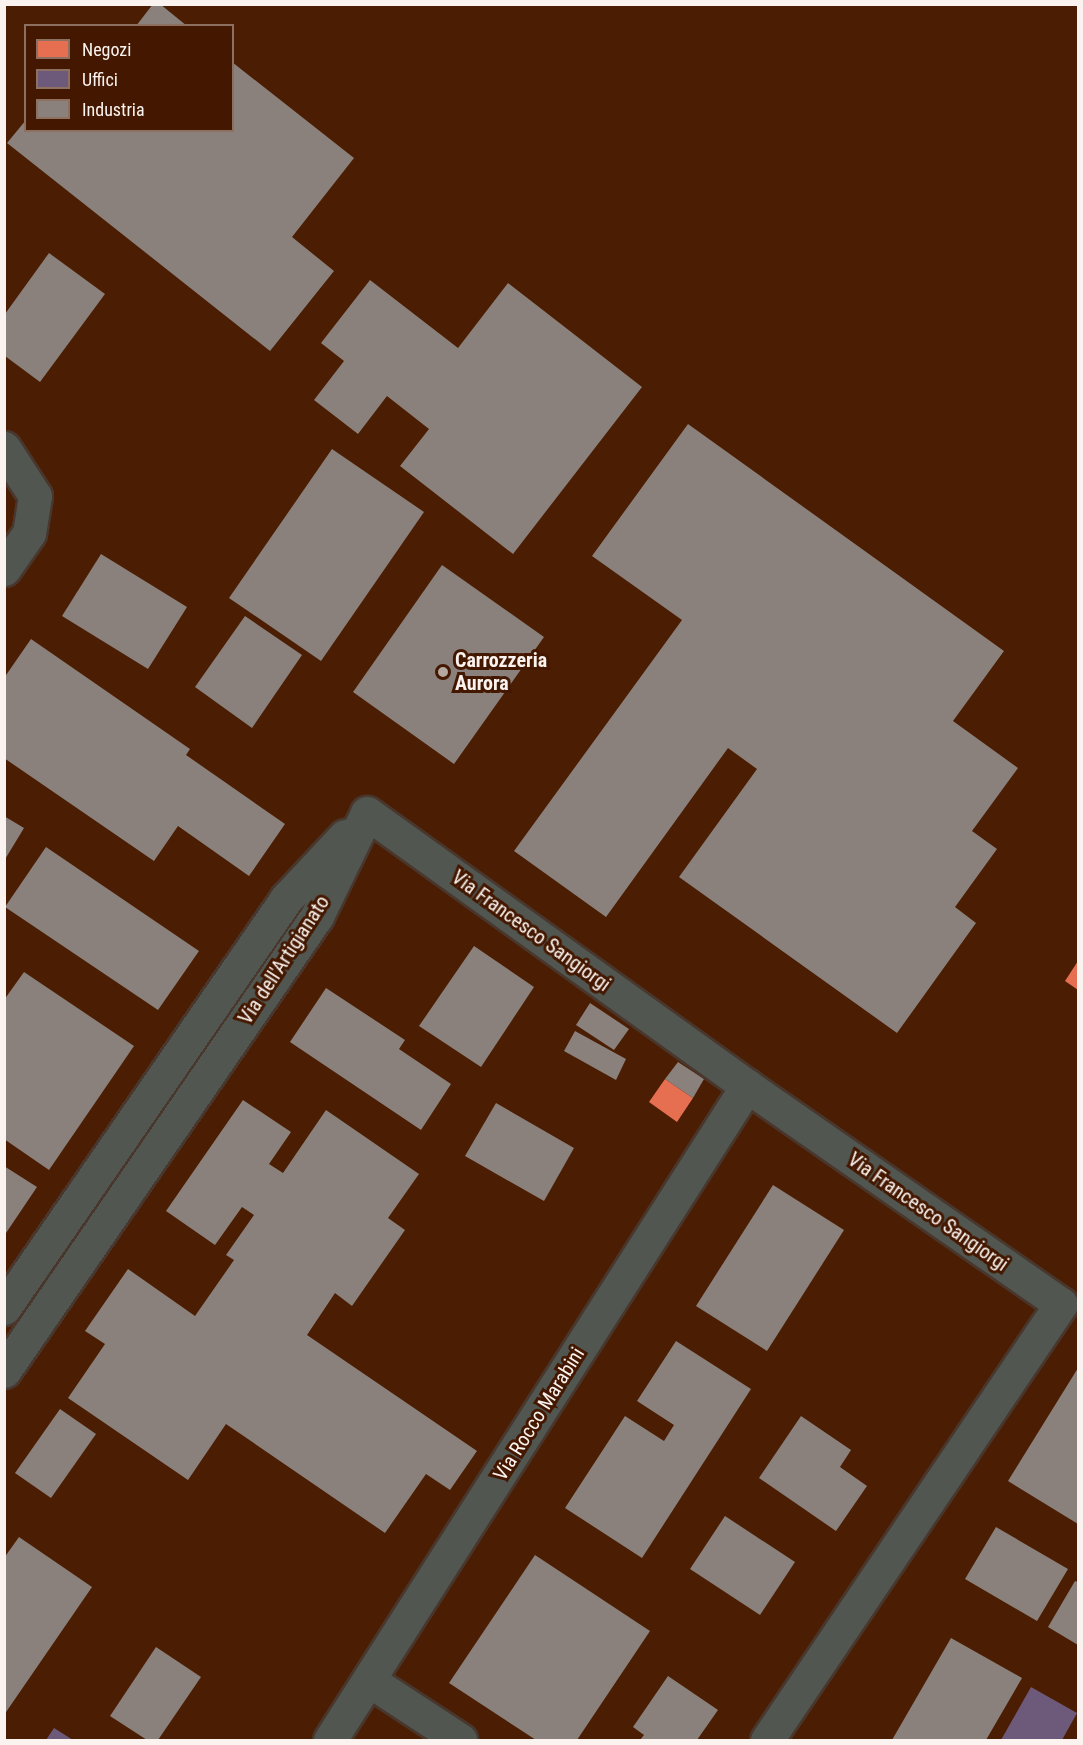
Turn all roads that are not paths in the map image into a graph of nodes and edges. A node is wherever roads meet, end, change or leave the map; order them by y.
1 (4, 448) edge
2 (4, 569) edge
3 (367, 813) junction
4 (747, 1086) junction
5 (4, 1308) edge
6 (4, 1371) edge
7 (370, 1681) junction
8 (330, 1740) edge
9 (460, 1740) edge
10 (767, 1740) edge

1 - 2 street
3 - 4 street, Via Francesco Sangiorgi
3 - 5 street, Via dell'Artigianato
3 - 6 street, Via dell'Artigianato
4 - 7 street, Via Rocco Marabini
4 - 10 street, Via Francesco Sangiorgi
7 - 8 street, Via Rocco Marabini
7 - 9 street

